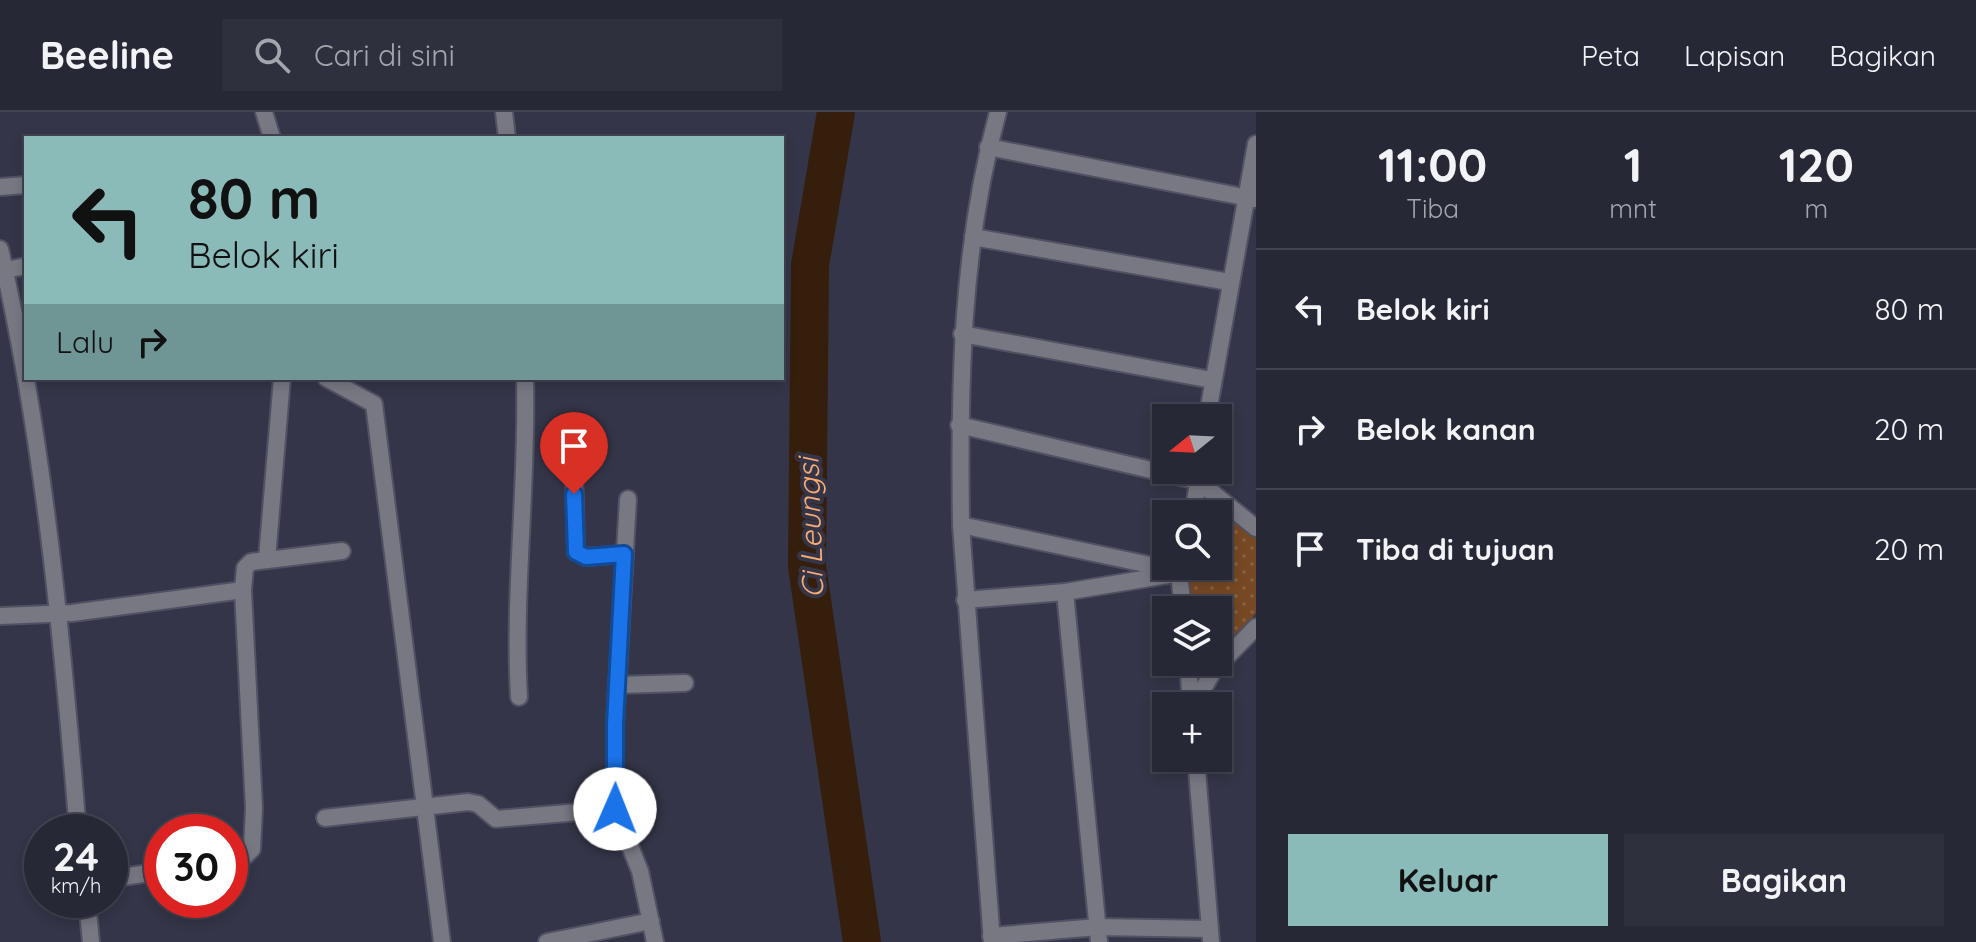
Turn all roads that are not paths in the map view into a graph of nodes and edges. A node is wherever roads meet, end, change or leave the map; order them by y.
1 (264, 112) edge
2 (504, 112) edge
3 (998, 112) edge
4 (271, 136) edge
5 (507, 136) edge
6 (1256, 144) edge
7 (988, 147) junction
8 (24, 185) edge
9 (0, 187) edge
10 (1252, 198) edge
11 (973, 237) junction
12 (0, 249) edge
13 (24, 266) edge
14 (5, 270) junction
15 (1229, 282) junction
16 (5, 291) edge
17 (962, 334) junction
18 (282, 380) edge
19 (330, 380) edge
20 (525, 380) edge
21 (1212, 380) junction
22 (1209, 404) edge
23 (959, 425) junction
24 (1152, 466) edge
25 (574, 468) dead end
26 (1208, 484) edge
27 (628, 499) dead end
28 (961, 525) junction
29 (1256, 528) edge
30 (342, 551) dead end
31 (624, 554) junction
32 (267, 559) junction
33 (1152, 564) edge
34 (1152, 576) edge
35 (243, 590) junction
36 (1065, 592) junction
37 (965, 600) junction
38 (61, 613) junction
39 (0, 616) edge
40 (1256, 627) edge
41 (685, 683) dead end
42 (617, 685) junction
43 (1201, 692) edge
44 (519, 697) dead end
45 (1197, 772) edge
46 (422, 807) junction
47 (615, 809) junction
48 (77, 814) edge
49 (325, 818) dead end
50 (248, 853) edge
51 (89, 918) edge
52 (651, 921) junction
53 (1098, 935) edge
54 (1210, 936) edge
55 (992, 939) edge
56 (91, 942) edge
57 (442, 942) edge
58 (547, 942) edge
59 (655, 942) edge

1 - 4 street
2 - 5 street
3 - 7 street
6 - 10 street
7 - 10 street
7 - 11 street
8 - 9 street
10 - 15 street
11 - 15 street
11 - 17 street
12 - 14 street
13 - 14 street
14 - 16 street
15 - 21 street
16 - 38 street
17 - 21 street
17 - 23 street
18 - 32 street
19 - 46 street
20 - 44 street
21 - 22 street
23 - 24 street
23 - 28 street
25 - 31 street
26 - 29 street
27 - 31 street
28 - 33 street
28 - 37 street
30 - 32 street
31 - 42 street
32 - 35 street
34 - 36 street
35 - 38 street
35 - 50 street
36 - 37 street
36 - 53 street
37 - 55 street
38 - 39 street
38 - 48 street
40 - 43 street
41 - 42 street
42 - 47 street
45 - 54 street
46 - 47 street
46 - 49 street
46 - 57 street
47 - 52 street
51 - 56 street
52 - 58 street
52 - 59 street
53 - 54 street
53 - 55 street

